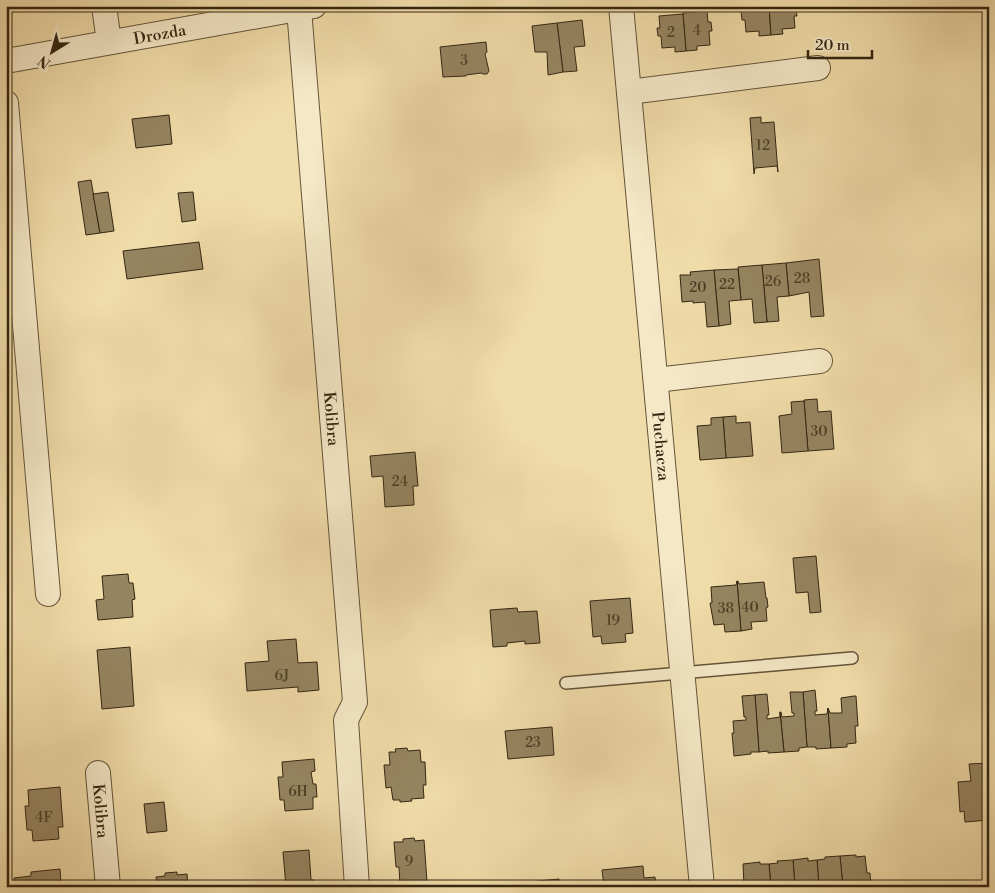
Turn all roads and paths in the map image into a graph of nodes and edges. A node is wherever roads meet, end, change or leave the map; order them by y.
1 (104, 6) edge
2 (621, 6) edge
3 (306, 8) edge
4 (109, 42) junction
5 (6, 60) edge
6 (818, 68) dead end
7 (629, 92) junction
8 (6, 104) edge
9 (820, 361) dead end
10 (656, 380) junction
11 (48, 594) dead end
12 (852, 658) dead end
13 (682, 672) junction
14 (566, 683) dead end
15 (98, 773) dead end
16 (108, 887) edge
17 (357, 887) edge
18 (702, 887) edge

1 - 4 street
2 - 7 street, Puchacza
3 - 4 street, Drozda
3 - 17 street, Kolibra
4 - 5 street, Drozda
6 - 7 street
7 - 10 street, Puchacza
8 - 11 street
9 - 10 street
10 - 13 street, Puchacza
12 - 13 lane
13 - 14 lane
13 - 18 street, Puchacza
15 - 16 street, Kolibra

